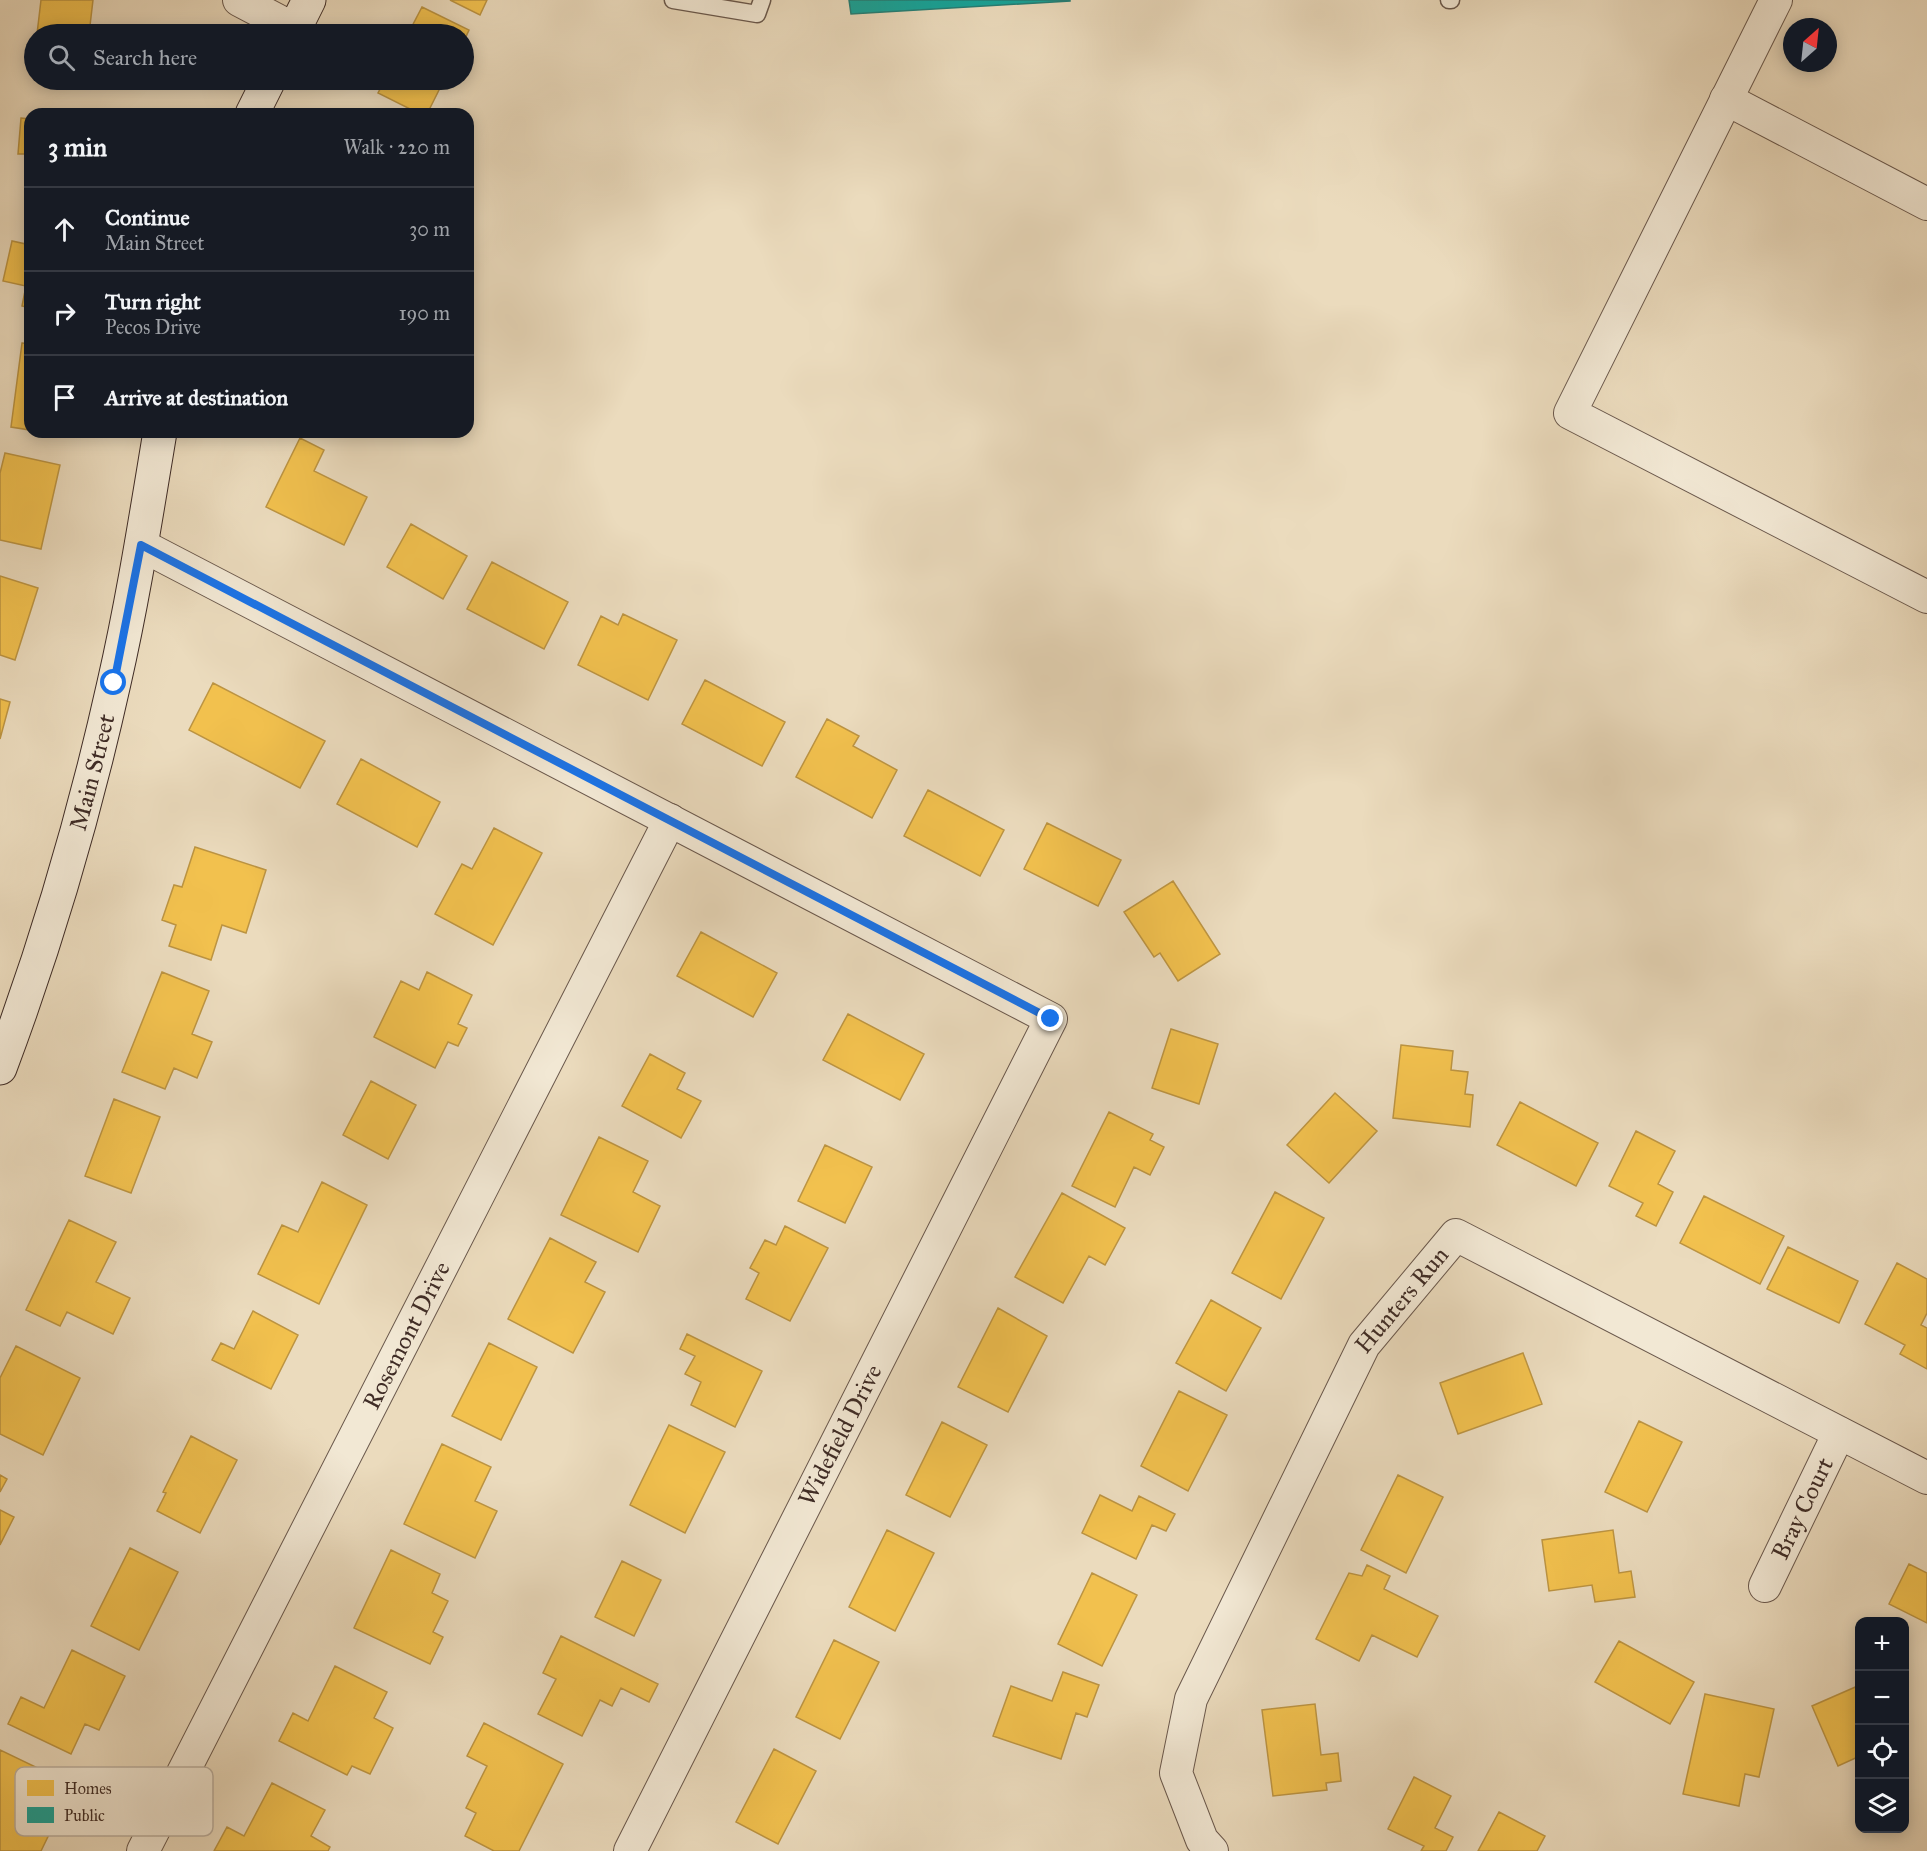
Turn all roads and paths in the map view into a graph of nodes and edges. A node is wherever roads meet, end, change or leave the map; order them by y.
1 (239, 0) edge
2 (309, 0) edge
3 (673, 0) edge
4 (762, 0) edge
5 (1776, 0) edge
6 (280, 24) edge
7 (297, 24) edge
8 (264, 90) edge
9 (1726, 99) junction
10 (255, 108) edge
11 (1927, 204) edge
12 (159, 438) edge
13 (141, 545) junction
14 (1927, 597) edge
15 (669, 820) junction
16 (0, 1068) edge
17 (1839, 1432) junction
18 (1927, 1478) edge
19 (1765, 1586) dead end
20 (186, 1767) edge
21 (151, 1836) edge
22 (143, 1851) edge
23 (630, 1851) edge
24 (1212, 1851) edge

1 - 6 street
2 - 7 main road
3 - 4 lane
5 - 9 street
8 - 10 main road
9 - 11 street
9 - 14 street
12 - 13 main road, Main Street
13 - 15 street
13 - 16 main road, Main Street
15 - 20 street, Rosemont Drive
15 - 23 street, Widefield Drive
17 - 18 street, Hunters Run
17 - 19 street, Bray Court
17 - 24 street, Hunters Run
21 - 22 street, Rosemont Drive

